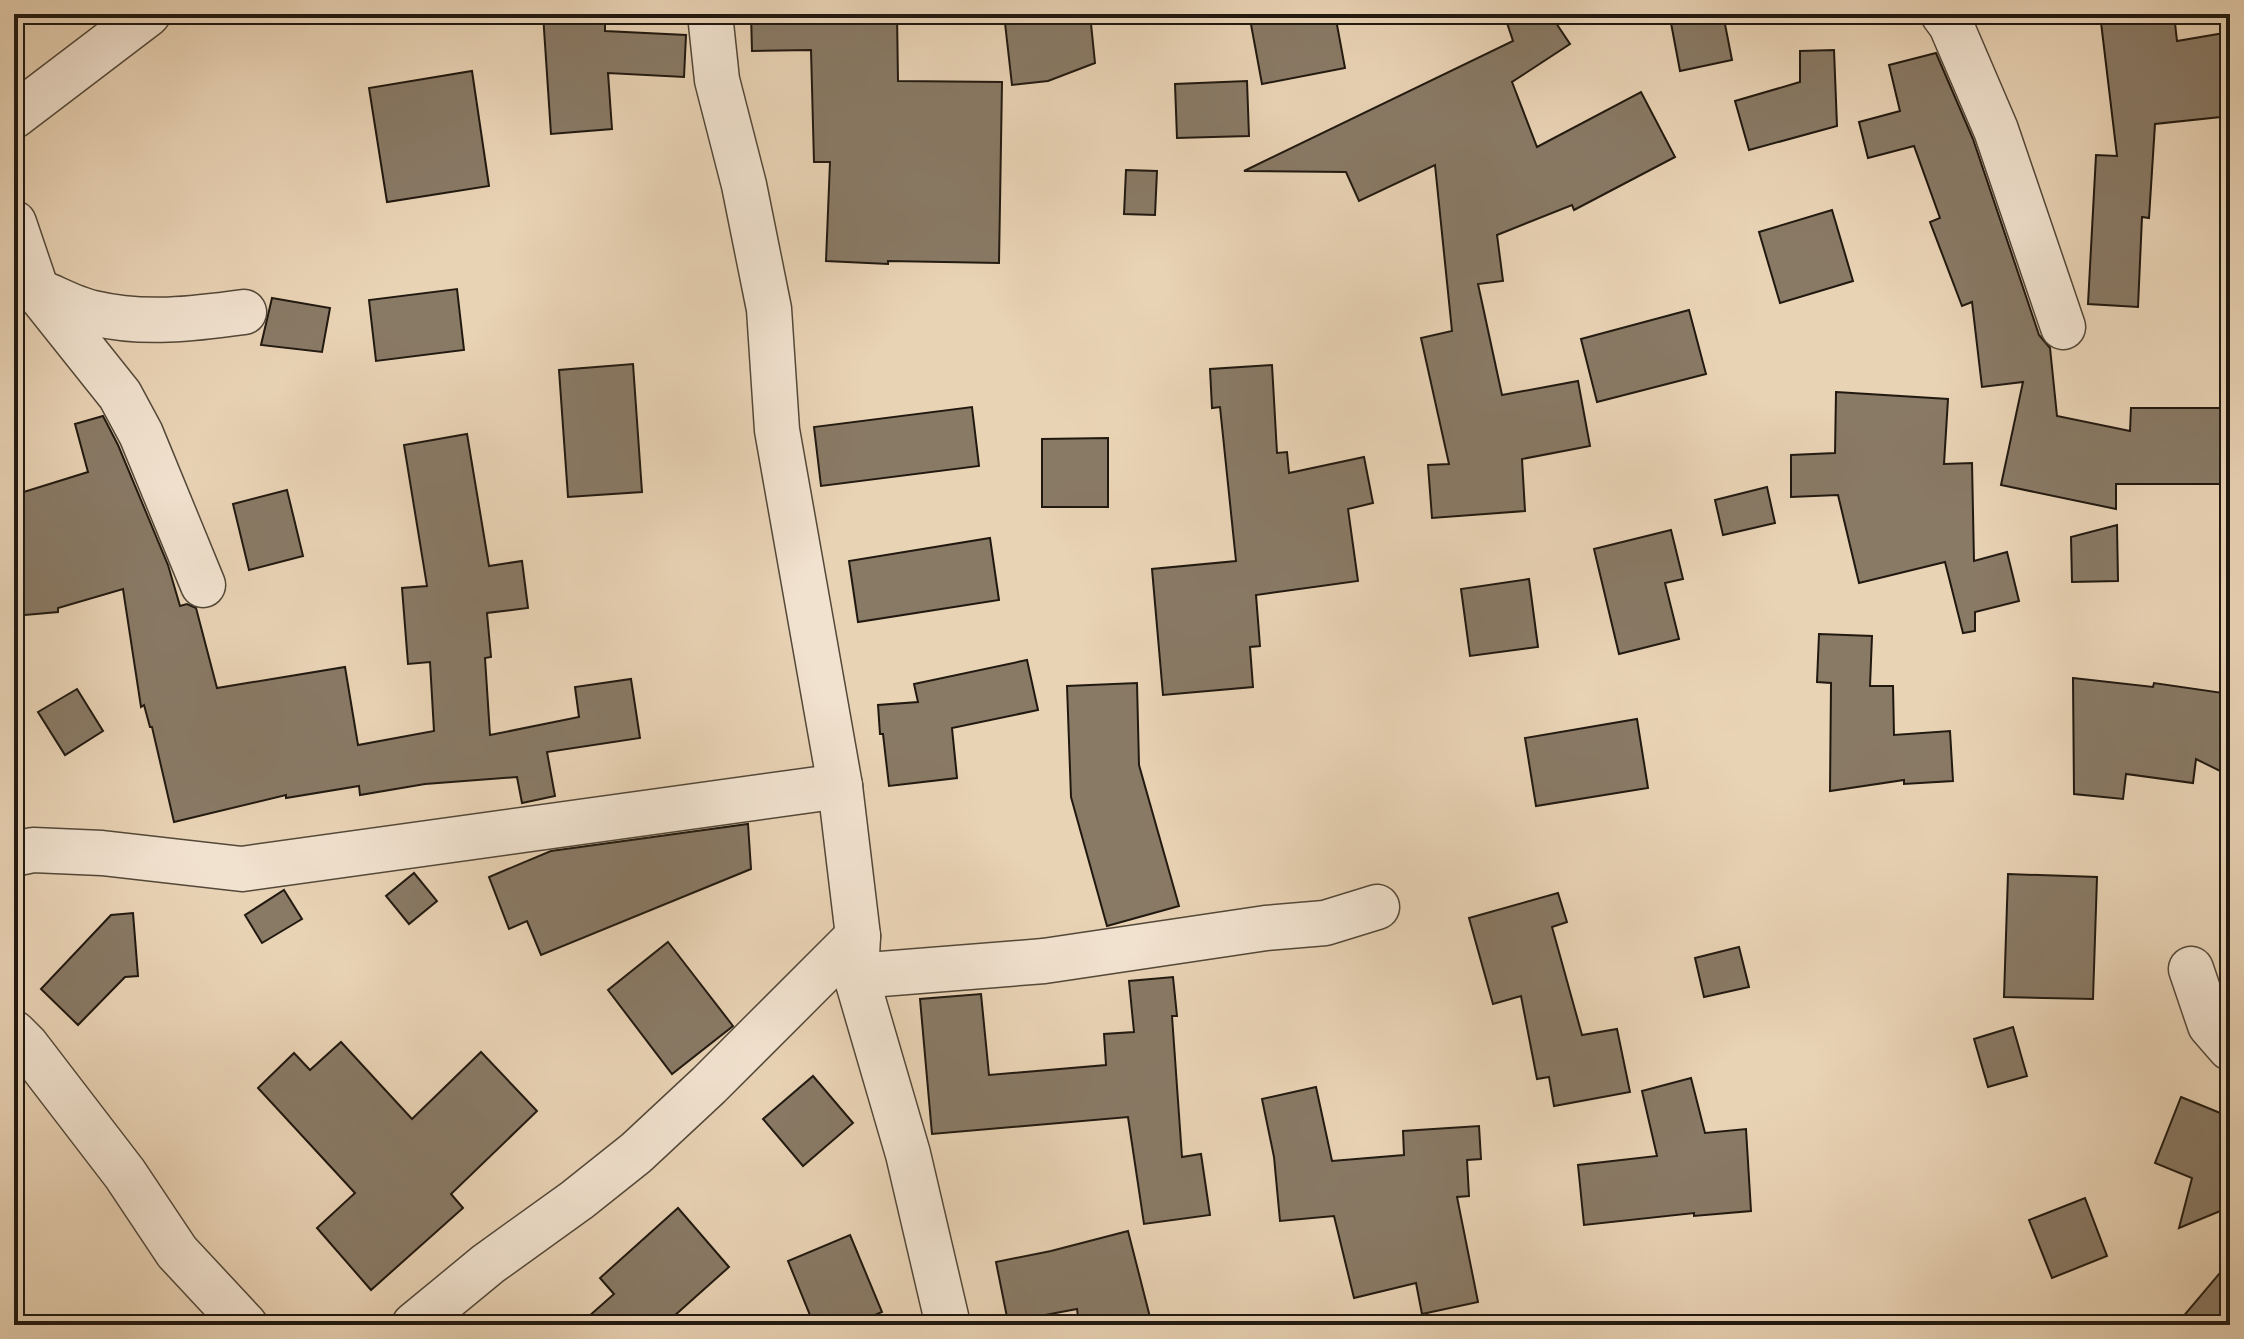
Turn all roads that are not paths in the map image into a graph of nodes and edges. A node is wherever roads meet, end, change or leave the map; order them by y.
1 (148, 14) edge
2 (710, 14) edge
3 (1943, 14) edge
4 (14, 116) edge
5 (14, 223) edge
6 (37, 291) junction
7 (244, 312) dead end
8 (2063, 327) dead end
9 (203, 585) dead end
10 (840, 786) junction
11 (14, 854) edge
12 (1377, 907) dead end
13 (857, 956) junction
14 (2191, 969) dead end
15 (14, 1033) edge
16 (2230, 1048) edge
17 (245, 1325) edge
18 (414, 1325) edge
19 (948, 1325) edge

1 - 4 street
2 - 10 street
3 - 8 street
5 - 6 street
6 - 7 street
6 - 9 street
10 - 11 street
10 - 13 street
12 - 13 street
13 - 18 street
13 - 19 street
14 - 16 street
15 - 17 street

